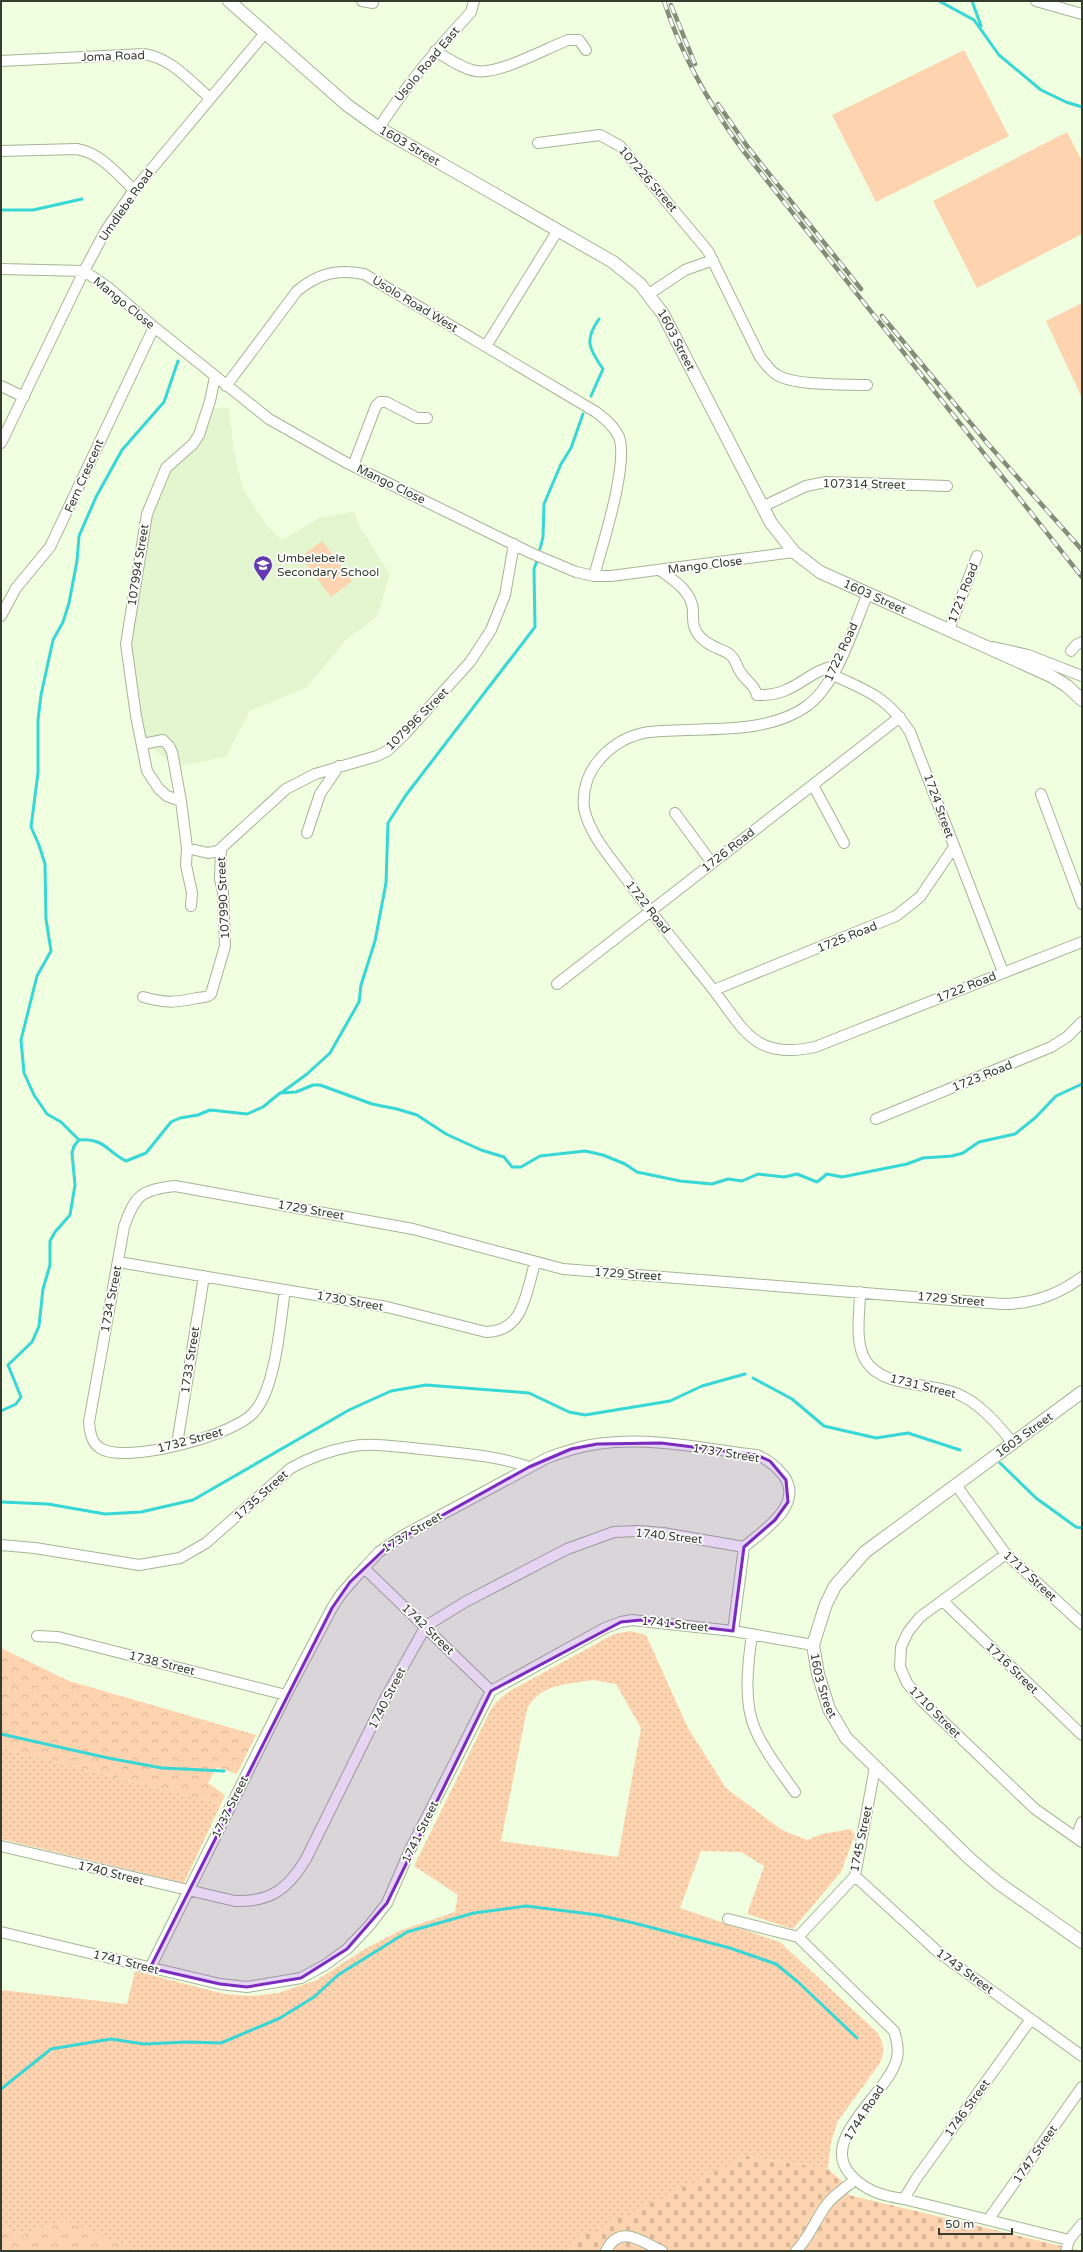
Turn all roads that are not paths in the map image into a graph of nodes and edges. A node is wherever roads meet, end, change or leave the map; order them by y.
1 (229, 1) edge
2 (362, 1) edge
3 (474, 1) edge
4 (1036, 1) edge
5 (373, 3) dead end
6 (1082, 14) edge
7 (265, 33) junction
8 (586, 50) dead end
9 (435, 51) junction
10 (1, 61) edge
11 (210, 98) junction
12 (379, 128) junction
13 (538, 143) dead end
14 (1, 151) edge
15 (134, 190) junction
16 (558, 230) junction
17 (713, 260) junction
18 (1, 269) edge
19 (84, 271) junction
20 (649, 294) junction
21 (154, 327) junction
22 (486, 346) junction
23 (215, 376) junction
24 (867, 385) dead end
25 (1, 386) edge
26 (226, 386) junction
27 (24, 397) junction
28 (427, 418) dead end
29 (1, 443) edge
30 (353, 466) junction
31 (947, 486) dead end
32 (762, 507) junction
33 (514, 544) junction
34 (794, 552) junction
35 (977, 556) dead end
36 (661, 571) junction
37 (594, 576) junction
38 (868, 593) junction
39 (1, 616) edge
40 (949, 630) junction
41 (1082, 642) edge
42 (989, 647) junction
43 (1071, 650) dead end
44 (835, 671) junction
45 (1082, 676) edge
46 (1082, 700) edge
47 (900, 717) junction
48 (143, 744) junction
49 (339, 766) junction
50 (813, 785) junction
51 (1041, 794) dead end
52 (181, 801) junction
53 (675, 813) dead end
54 (307, 833) dead end
55 (844, 843) dead end
56 (187, 848) junction
57 (954, 848) junction
58 (221, 850) junction
59 (712, 863) junction
60 (1082, 904) edge
61 (191, 906) dead end
62 (650, 912) junction
63 (1082, 942) edge
64 (1003, 972) junction
65 (557, 984) dead end
66 (714, 990) junction
67 (143, 997) dead end
68 (1082, 1022) edge
69 (876, 1119) dead end
70 (175, 1186) joint
71 (118, 1262) junction
72 (535, 1263) junction
73 (204, 1276) junction
74 (1082, 1277) edge
75 (285, 1290) junction
76 (860, 1292) junction
77 (1082, 1392) edge
78 (94, 1442) joint
79 (1013, 1443) junction
80 (177, 1444) junction
81 (529, 1467) junction
82 (956, 1485) junction
83 (1, 1545) edge
84 (744, 1547) junction
85 (1006, 1554) junction
86 (364, 1568) junction
87 (941, 1602) junction
88 (1082, 1624) edge
89 (426, 1626) junction
90 (733, 1631) junction
91 (752, 1634) junction
92 (37, 1636) dead end
93 (814, 1645) junction
94 (491, 1691) junction
95 (286, 1694) junction
96 (1082, 1735) edge
97 (875, 1767) junction
98 (795, 1792) dead end
99 (1082, 1822) edge
100 (1079, 1840) edge
101 (1, 1846) edge
102 (855, 1876) junction
103 (190, 1892) junction
104 (728, 1919) dead end
105 (1, 1932) edge
106 (798, 1937) junction
107 (1082, 1942) edge
108 (150, 1968) junction
109 (1031, 2019) junction
110 (1082, 2056) edge
111 (1082, 2087) edge
112 (855, 2180) junction
113 (904, 2199) junction
114 (988, 2220) junction
115 (1082, 2224) edge
116 (1069, 2240) junction
117 (606, 2251) edge
118 (662, 2251) edge
119 (796, 2251) edge
120 (1066, 2251) edge

1 - 7 street, 1603 Street
2 - 5 street
3 - 9 street, Usolo Road East
4 - 6 street
7 - 11 street, Umdlebe Road
7 - 12 street, 1603 Street
8 - 9 street
9 - 12 street, Usolo Road East
10 - 11 street, Joma Road
11 - 15 street, Umdlebe Road
12 - 16 street, 1603 Street
13 - 17 street, 107226 Street
14 - 15 street
15 - 19 street, Umdlebe Road
16 - 20 street, 1603 Street
16 - 22 street
17 - 20 street
17 - 24 street, 107226 Street
18 - 19 street, Mango Close
19 - 21 street, Mango Close
19 - 27 street, Umdlebe Road
20 - 32 street, 1603 Street
21 - 23 street, Mango Close
21 - 39 street, Fern Crescent
22 - 26 street, Usolo Road West
22 - 37 street, Usolo Road West
23 - 26 street, Mango Close
23 - 48 street, 107994 Street
25 - 27 street
26 - 30 street, Mango Close
27 - 29 street, Umdlebe Road
28 - 30 street
30 - 33 street, Mango Close
31 - 32 street, 107314 Street
32 - 34 street, 1603 Street
33 - 37 street, Mango Close
33 - 49 street, 107996 Street
34 - 36 street, Mango Close
34 - 38 street, 1603 Street
35 - 40 street, 1721 Road
36 - 37 street, Mango Close
36 - 44 street
38 - 40 street, 1603 Street
38 - 44 street, 1722 Road
40 - 42 street, 1603 Street
41 - 43 street
42 - 45 street
42 - 46 street, 1603 Street
44 - 47 street, 1724 Street
44 - 62 street, 1722 Road
47 - 50 street, 1726 Road
47 - 57 street, 1724 Street
48 - 52 street, 107994 Street
48 - 52 street
49 - 54 street
49 - 58 street, 107996 Street
50 - 55 street
50 - 59 street, 1726 Road
51 - 60 street
52 - 56 street
53 - 59 street
56 - 58 street
56 - 61 street
57 - 64 street, 1724 Street
57 - 66 street, 1725 Road
58 - 67 street, 107990 Street
59 - 62 street, 1726 Road
62 - 65 street, 1726 Road
62 - 66 street, 1722 Road
63 - 64 street, 1722 Road
64 - 66 street, 1722 Road
68 - 69 street, 1723 Road
70 - 71 street, 1734 Street
70 - 72 street, 1729 Street
71 - 73 street, 1730 Street
71 - 78 street, 1734 Street
72 - 75 street, 1730 Street
72 - 76 street, 1729 Street
73 - 75 street, 1730 Street
73 - 80 street, 1733 Street
74 - 76 street, 1729 Street
75 - 80 street, 1732 Street
76 - 79 street, 1731 Street
77 - 79 street, 1603 Street
78 - 80 street, 1732 Street
79 - 82 street, 1603 Street
81 - 83 street, 1735 Street
81 - 84 street, 1737 Street
81 - 86 street, 1737 Street
82 - 85 street, 1717 Street
82 - 93 street, 1603 Street
84 - 89 street, 1740 Street
84 - 90 street
85 - 87 street, 1710 Street
85 - 88 street, 1717 Street
86 - 89 street, 1742 Street
86 - 95 street, 1737 Street
87 - 96 street, 1716 Street
87 - 100 street, 1710 Street
89 - 94 street, 1742 Street
89 - 103 street, 1740 Street
90 - 91 street, 1741 Street
90 - 94 street, 1741 Street
91 - 93 street, 1741 Street
91 - 98 street
92 - 95 street, 1738 Street
93 - 97 street, 1603 Street
94 - 108 street, 1741 Street
95 - 103 street, 1737 Street
97 - 102 street, 1745 Street
97 - 107 street, 1603 Street
99 - 100 street
101 - 103 street, 1740 Street
102 - 106 street, 1745 Street
102 - 109 street, 1743 Street
103 - 108 street, 1737 Street
104 - 106 street, 1744 Road
105 - 108 street, 1741 Street
106 - 112 street, 1744 Road
109 - 110 street, 1743 Street
109 - 113 street, 1746 Street
111 - 114 street, 1747 Street
112 - 113 street, 1744 Road
112 - 119 street
113 - 114 street, 1744 Road
114 - 116 street, 1744 Road
115 - 116 street
116 - 120 street
117 - 118 street

